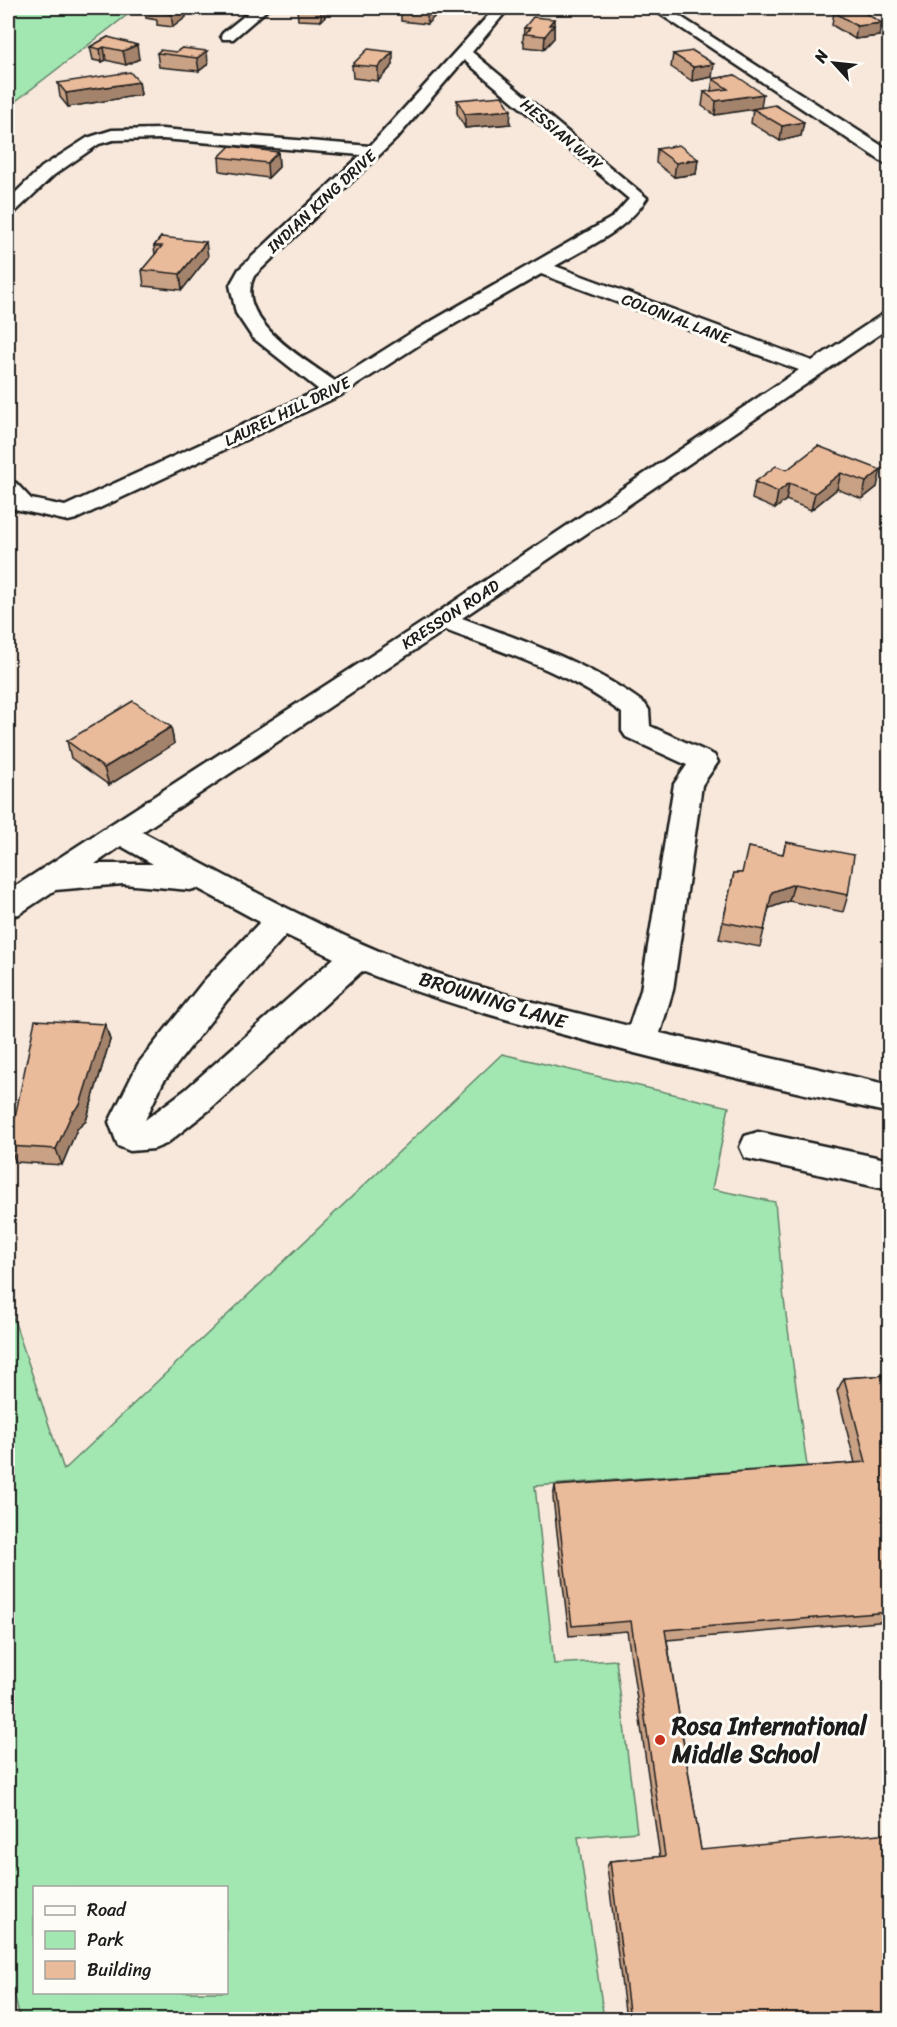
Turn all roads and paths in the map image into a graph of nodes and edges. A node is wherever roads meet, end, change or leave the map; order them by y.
1 (262, 8) edge
2 (502, 8) edge
3 (658, 8) edge
4 (884, 8) edge
5 (890, 13) edge
6 (228, 36) dead end
7 (462, 51) junction
8 (374, 151) junction
9 (890, 159) edge
10 (8, 209) edge
11 (619, 221) joint
12 (538, 266) junction
13 (888, 321) edge
14 (814, 369) junction
15 (334, 391) junction
16 (8, 488) edge
17 (443, 620) junction
18 (121, 833) junction
19 (43, 883) junction
20 (214, 883) junction
21 (8, 906) edge
22 (281, 920) junction
23 (358, 956) junction
24 (641, 1042) junction
25 (890, 1099) edge
26 (758, 1146) dead end
27 (890, 1174) edge

1 - 6 street
2 - 7 street, INDIAN KING DRIVE
3 - 9 street
4 - 5 street
7 - 8 street, INDIAN KING DRIVE
7 - 11 street, HESSIAN WAY
8 - 10 street
8 - 15 street, INDIAN KING DRIVE
11 - 12 street, LAUREL HILL DRIVE
12 - 14 street, COLONIAL LANE
12 - 15 street, LAUREL HILL DRIVE
13 - 14 street, KRESSON ROAD
14 - 17 street, KRESSON ROAD
15 - 16 street, LAUREL HILL DRIVE
17 - 18 street, KRESSON ROAD
17 - 24 street
18 - 19 street, KRESSON ROAD
18 - 20 street, BROWNING LANE
19 - 20 street
19 - 21 street, KRESSON ROAD
20 - 22 street, BROWNING LANE
22 - 23 street, BROWNING LANE
22 - 23 street
23 - 24 street, BROWNING LANE
24 - 25 street, BROWNING LANE
26 - 27 street

